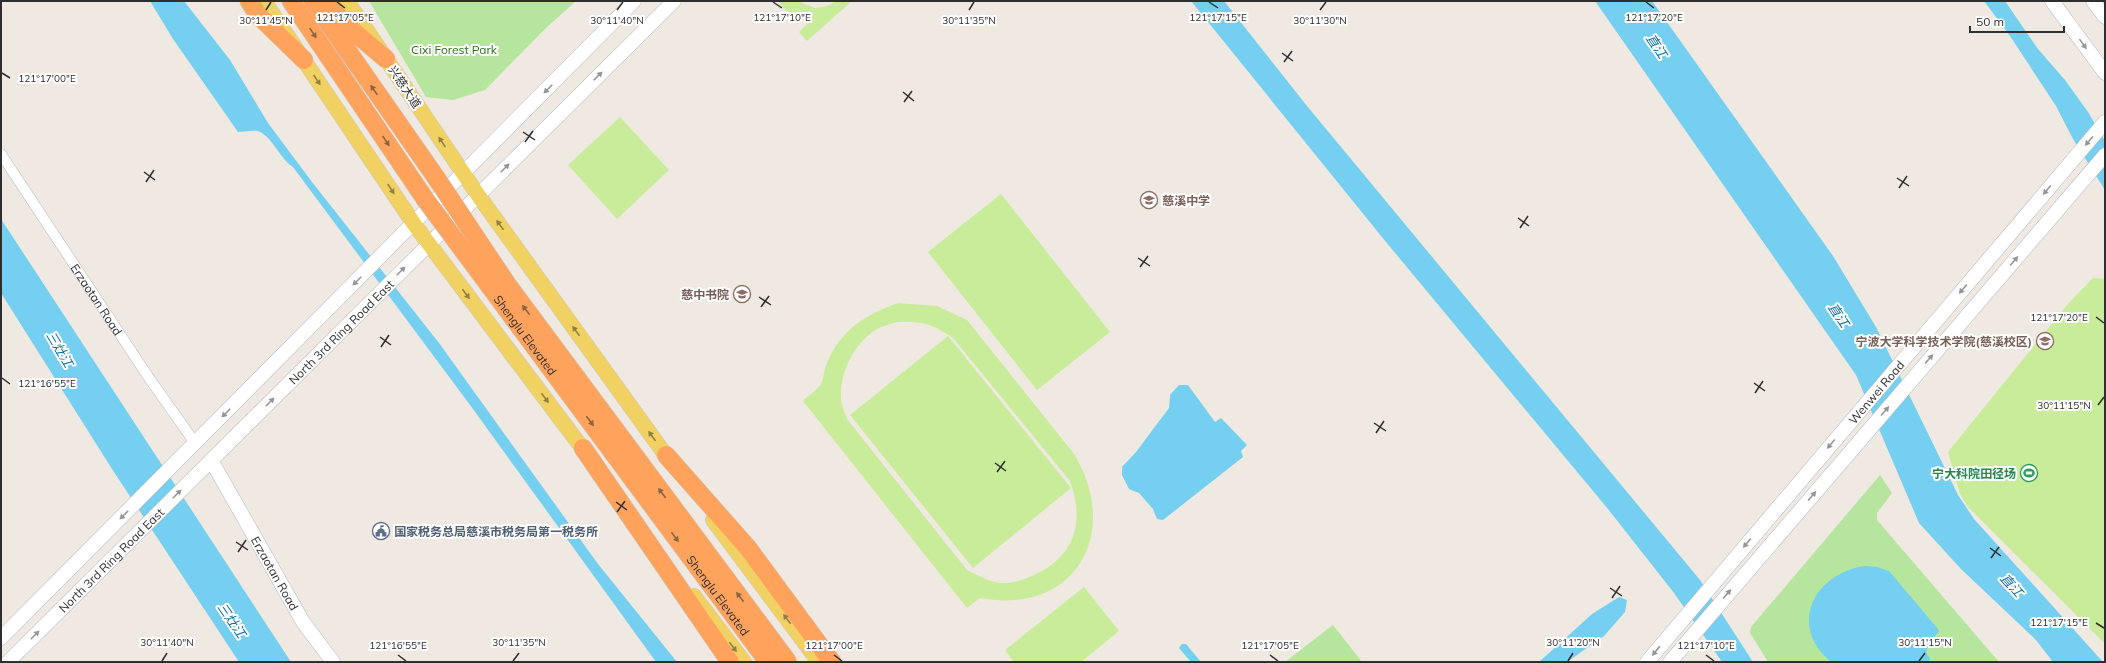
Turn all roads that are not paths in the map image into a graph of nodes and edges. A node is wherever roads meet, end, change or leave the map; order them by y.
1 (254, 1) edge
2 (291, 1) edge
3 (313, 1) edge
4 (329, 1) edge
5 (347, 1) edge
6 (634, 1) edge
7 (674, 1) edge
8 (2052, 1) edge
9 (2093, 1) edge
10 (2105, 17) edge
11 (386, 58) junction
12 (304, 60) joint
13 (2105, 73) edge
14 (2105, 122) edge
15 (1, 154) edge
16 (2105, 154) edge
17 (464, 174) junction
18 (478, 195) junction
19 (414, 224) junction
20 (428, 244) junction
21 (195, 443) junction
22 (583, 448) junction
23 (666, 455) junction
24 (211, 460) junction
25 (1, 638) edge
26 (8, 662) edge
27 (332, 662) edge
28 (730, 662) edge
29 (744, 662) edge
30 (768, 662) edge
31 (788, 662) edge
32 (819, 662) edge
33 (832, 662) edge
34 (1647, 662) edge
35 (1670, 662) edge

1 - 12 highway
2 -> 30 highway, Shenglu Elevated, bridge
31 -> 3 highway, Shenglu Elevated, bridge
4 - 11 highway
5 - 11 main road, 兴慈大道
6 -> 17 main road, North 3rd Ring Road East
18 -> 7 main road, North 3rd Ring Road East
8 -> 13 main road
9 - 10 main road
17 -> 11 main road, 兴慈大道
12 -> 19 main road
14 -> 34 main road, Wenwei Road
15 - 21 street, Erzaotan Road
35 -> 16 main road, Wenwei Road
17 - 18 main road, 兴慈大道
17 - 19 main road, North 3rd Ring Road East
18 - 20 main road, North 3rd Ring Road East
23 -> 18 main road, 兴慈大道
19 - 20 main road
19 -> 21 main road, North 3rd Ring Road East
20 -> 22 main road
24 -> 20 main road, North 3rd Ring Road East
21 -> 25 main road, North 3rd Ring Road East
22 - 28 highway
22 -> 29 main road
32 -> 23 main road, 兴慈大道
23 - 33 highway
26 -> 24 main road, North 3rd Ring Road East
24 - 27 main road, Erzaotan Road

